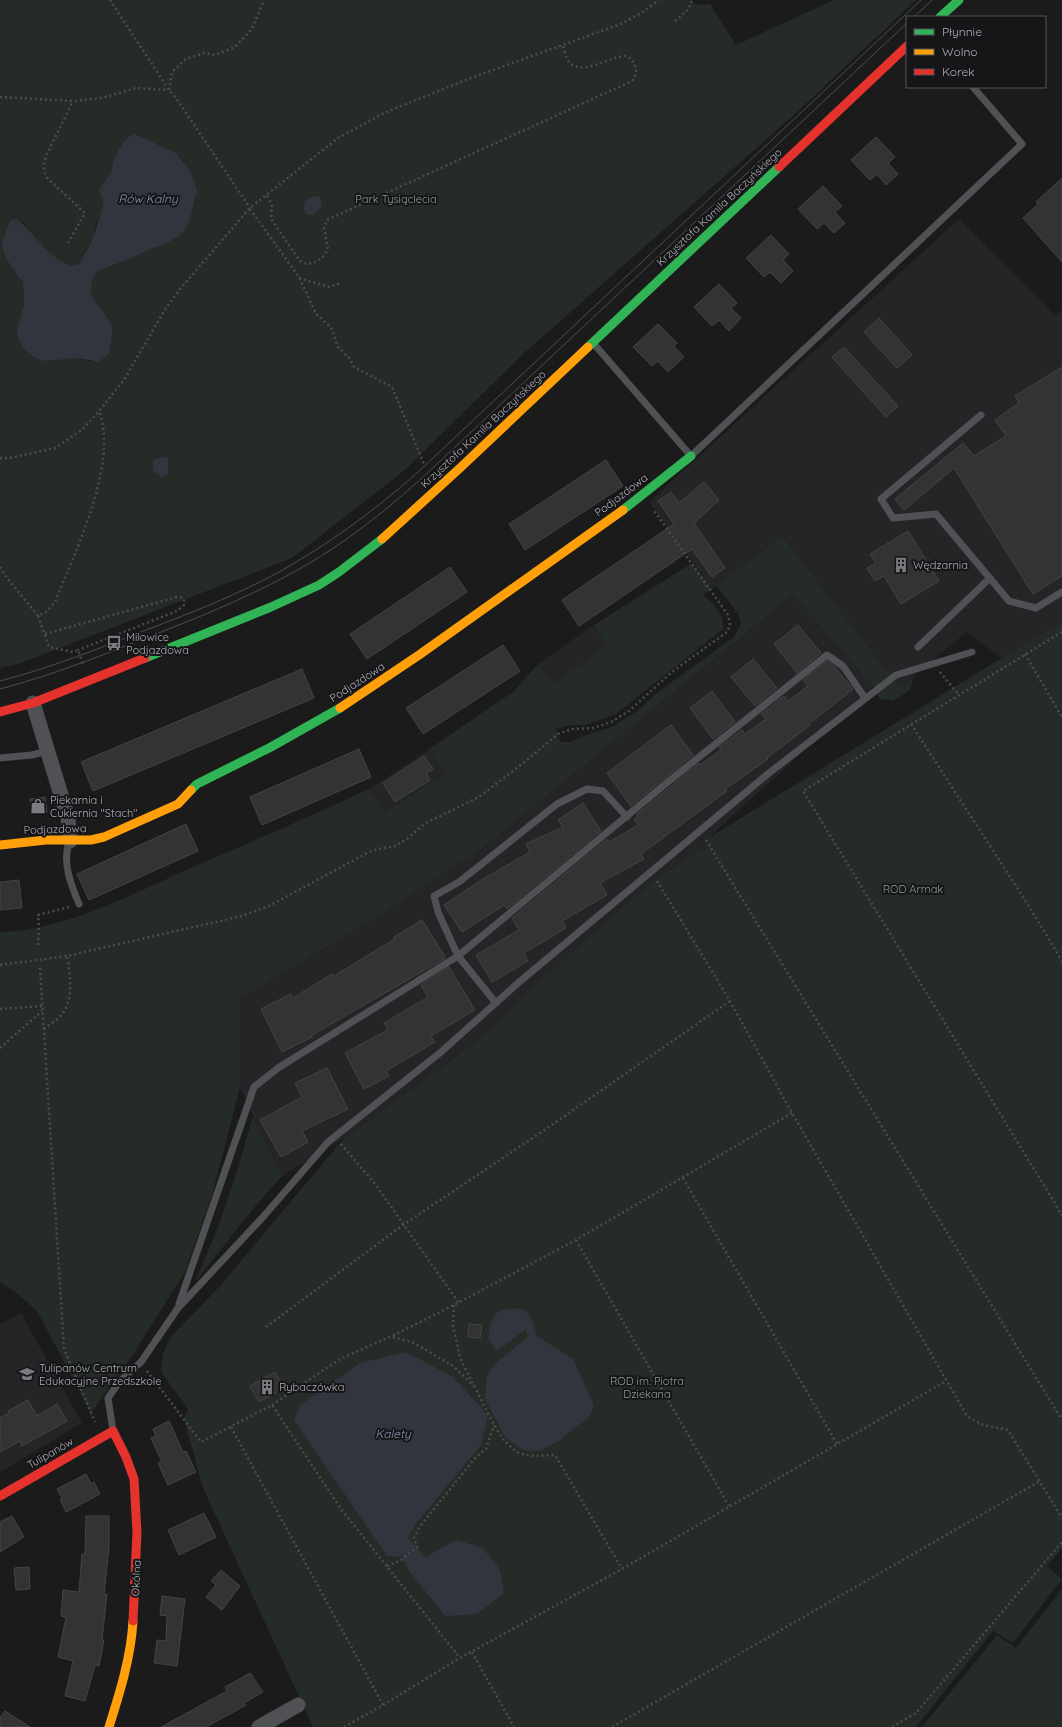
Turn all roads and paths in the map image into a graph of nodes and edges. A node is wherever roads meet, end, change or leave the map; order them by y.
1 (110, 0) edge
2 (264, 0) edge
3 (659, 0) edge
4 (692, 0) edge
5 (959, 0) edge
6 (941, 16) edge
7 (675, 20) dead end
8 (562, 44) junction
9 (906, 47) edge
10 (974, 88) edge
11 (169, 90) junction
12 (0, 97) edge
13 (73, 101) junction
14 (267, 196) junction
15 (250, 209) junction
16 (68, 243) dead end
17 (299, 278) junction
18 (342, 283) dead end
19 (592, 342) junction
20 (99, 411) junction
21 (981, 415) dead end
22 (691, 456) junction
23 (0, 458) edge
24 (424, 464) dead end
25 (643, 495) junction
26 (0, 567) edge
27 (990, 578) junction
28 (1062, 592) edge
29 (38, 616) junction
30 (1062, 632) edge
31 (45, 634) junction
32 (918, 647) dead end
33 (78, 650) junction
34 (972, 652) dead end
35 (1025, 654) junction
36 (932, 664) junction
37 (84, 666) dead end
38 (959, 695) junction
39 (865, 698) junction
40 (33, 704) junction
41 (0, 712) edge
42 (1062, 717) edge
43 (911, 724) junction
44 (48, 751) junction
45 (0, 758) edge
46 (627, 817) junction
47 (700, 829) junction
48 (70, 841) junction
49 (0, 845) edge
50 (650, 870) junction
51 (79, 904) joint
52 (38, 945) dead end
53 (67, 956) junction
54 (458, 956) junction
55 (1062, 961) edge
56 (0, 965) edge
57 (40, 968) dead end
58 (730, 1001) junction
59 (496, 1003) junction
60 (42, 1006) junction
61 (0, 1009) edge
62 (42, 1011) junction
63 (44, 1029) junction
64 (0, 1048) edge
65 (792, 1114) junction
66 (335, 1137) junction
67 (683, 1178) junction
68 (1062, 1215) edge
69 (403, 1225) junction
70 (576, 1240) junction
71 (459, 1303) junction
72 (454, 1305) junction
73 (178, 1308) junction
74 (266, 1327) dead end
75 (392, 1336) junction
76 (141, 1362) junction
77 (946, 1381) junction
78 (477, 1389) junction
79 (272, 1405) junction
80 (1062, 1420) edge
81 (494, 1426) junction
82 (231, 1427) junction
83 (113, 1431) junction
84 (101, 1437) junction
85 (837, 1444) junction
86 (1040, 1481) junction
87 (0, 1496) edge
88 (729, 1506) junction
89 (1062, 1518) edge
90 (1062, 1542) edge
91 (387, 1566) junction
92 (622, 1569) junction
93 (472, 1652) junction
94 (460, 1658) junction
95 (298, 1705) dead end
96 (384, 1705) junction
97 (109, 1727) edge
98 (259, 1727) edge
99 (344, 1727) edge
100 (514, 1727) edge
101 (612, 1727) edge
102 (892, 1727) edge

1 - 11 path
2 - 11 path
3 - 8 path
4 - 7 path
5 - 6 street
8 - 14 path
8 - 14 path
9 - 19 street, Krzysztofa Kamila Baczyńskiego
10 - 22 lane
11 - 13 path
11 - 15 path
12 - 13 path
13 - 16 path
14 - 15 path
15 - 17 path
15 - 20 path
17 - 18 path
17 - 24 path
19 - 22 lane
19 - 40 street, Krzysztofa Kamila Baczyńskiego
20 - 23 path
20 - 29 path
21 - 27 lane
22 - 25 street, Podjazdowa
25 - 48 street, Podjazdowa
25 - 53 path
26 - 29 path
27 - 28 lane
27 - 32 lane
29 - 31 path
30 - 35 path
31 - 33 path
31 - 33 path
33 - 37 path
34 - 36 lane
35 - 38 path
35 - 42 path
36 - 38 path
36 - 39 lane
38 - 43 path
39 - 46 lane
39 - 47 lane
40 - 41 street, Krzysztofa Kamila Baczyńskiego
40 - 44 street
43 - 55 path
43 - 68 path
44 - 45 lane
44 - 48 street
46 - 54 lane
46 - 54 lane
47 - 50 lane
47 - 80 path
48 - 49 street, Podjazdowa
48 - 51 lane
50 - 58 path
50 - 59 lane
51 - 52 path
53 - 56 path
53 - 63 path
54 - 59 lane
54 - 73 lane
57 - 60 path
58 - 65 path
58 - 69 path
59 - 66 lane
60 - 61 path
60 - 62 path
62 - 63 path
62 - 64 path
63 - 84 path
65 - 67 path
65 - 77 path
66 - 69 path
66 - 73 lane
67 - 70 path
67 - 85 path
69 - 71 path
69 - 74 path
70 - 71 path
70 - 88 path
71 - 72 path
72 - 75 path
72 - 78 path
73 - 76 lane
75 - 78 path
75 - 79 path
76 - 82 path
76 - 83 lane
77 - 85 path
77 - 86 path
78 - 81 path
79 - 82 path
79 - 91 path
81 - 91 path
81 - 92 path
82 - 96 path
83 - 84 street, Tulipanów
83 - 97 street, Okólna
84 - 87 street, Tulipanów
85 - 88 path
86 - 89 path
86 - 101 path
88 - 92 path
90 - 102 path
91 - 94 path
92 - 93 path
93 - 94 path
93 - 100 path
94 - 96 path
95 - 98 street
96 - 99 path

